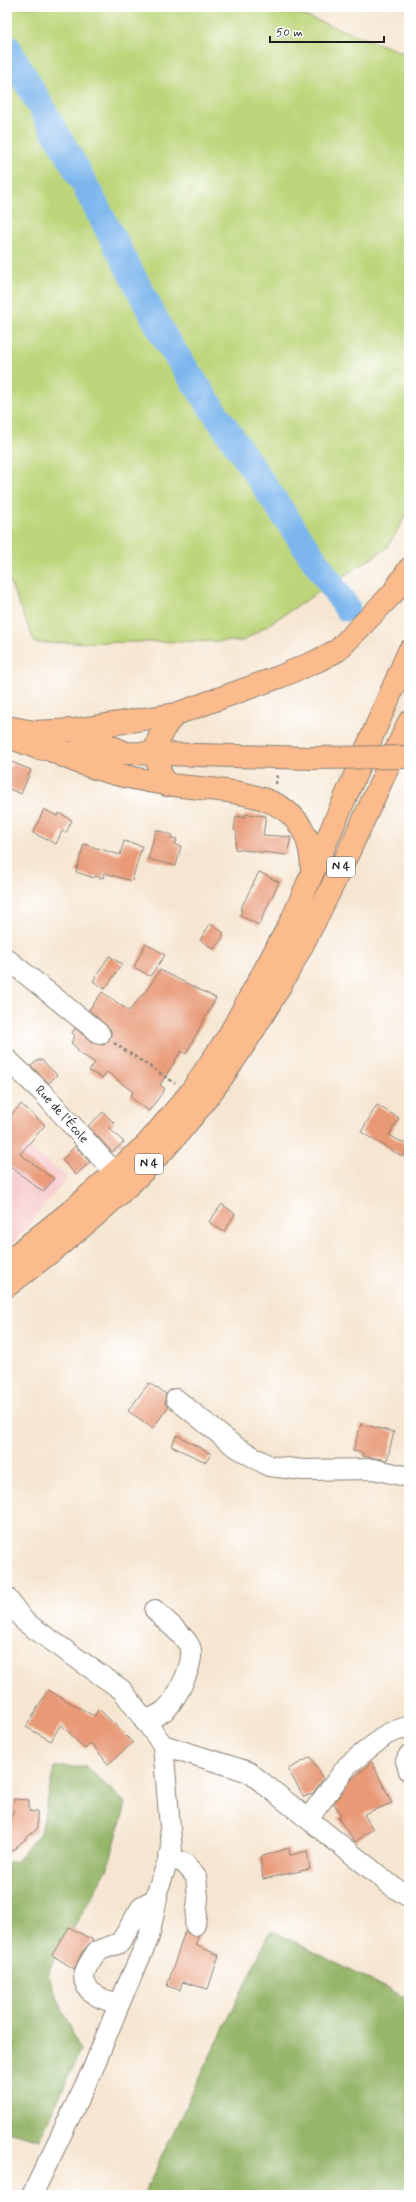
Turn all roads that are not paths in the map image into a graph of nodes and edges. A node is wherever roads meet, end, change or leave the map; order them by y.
1 (409, 568) edge
2 (409, 651) edge
3 (176, 714) junction
4 (409, 722) edge
5 (7, 727) edge
6 (72, 730) junction
7 (7, 736) edge
8 (53, 751) junction
9 (127, 753) junction
10 (156, 754) junction
11 (409, 757) edge
12 (167, 785) junction
13 (312, 870) junction
14 (7, 959) edge
15 (100, 1034) road end
16 (7, 1059) edge
17 (114, 1172) junction
18 (7, 1262) edge
19 (7, 1286) edge
20 (176, 1399) dead end
21 (409, 1477) edge
22 (7, 1598) edge
23 (155, 1610) dead end
24 (145, 1722) junction
25 (409, 1726) edge
26 (163, 1745) junction
27 (409, 1755) edge
28 (409, 1771) edge
29 (308, 1819) junction
30 (169, 1858) junction
31 (409, 1897) edge
32 (157, 1898) junction
33 (195, 1925) dead end
34 (120, 2002) junction
35 (32, 2195) edge

1 - 3 main road
2 - 13 main road, N 4
3 - 6 main road
3 - 10 main road
4 - 19 main road, N 4
5 - 6 main road
6 - 9 main road
7 - 8 main road
8 - 9 main road
8 - 12 main road
9 - 10 main road
10 - 11 main road, bridge
10 - 12 main road
12 - 13 main road
13 - 17 main road, N 4
14 - 15 street
16 - 17 street, Rue de l'École
17 - 18 main road, N 4
20 - 21 street
22 - 24 street
23 - 24 street
24 - 26 street
25 - 29 street
26 - 29 street
26 - 30 street
27 - 28 street
29 - 31 street
30 - 32 street
30 - 33 street
32 - 34 street
32 - 34 street
34 - 35 street

